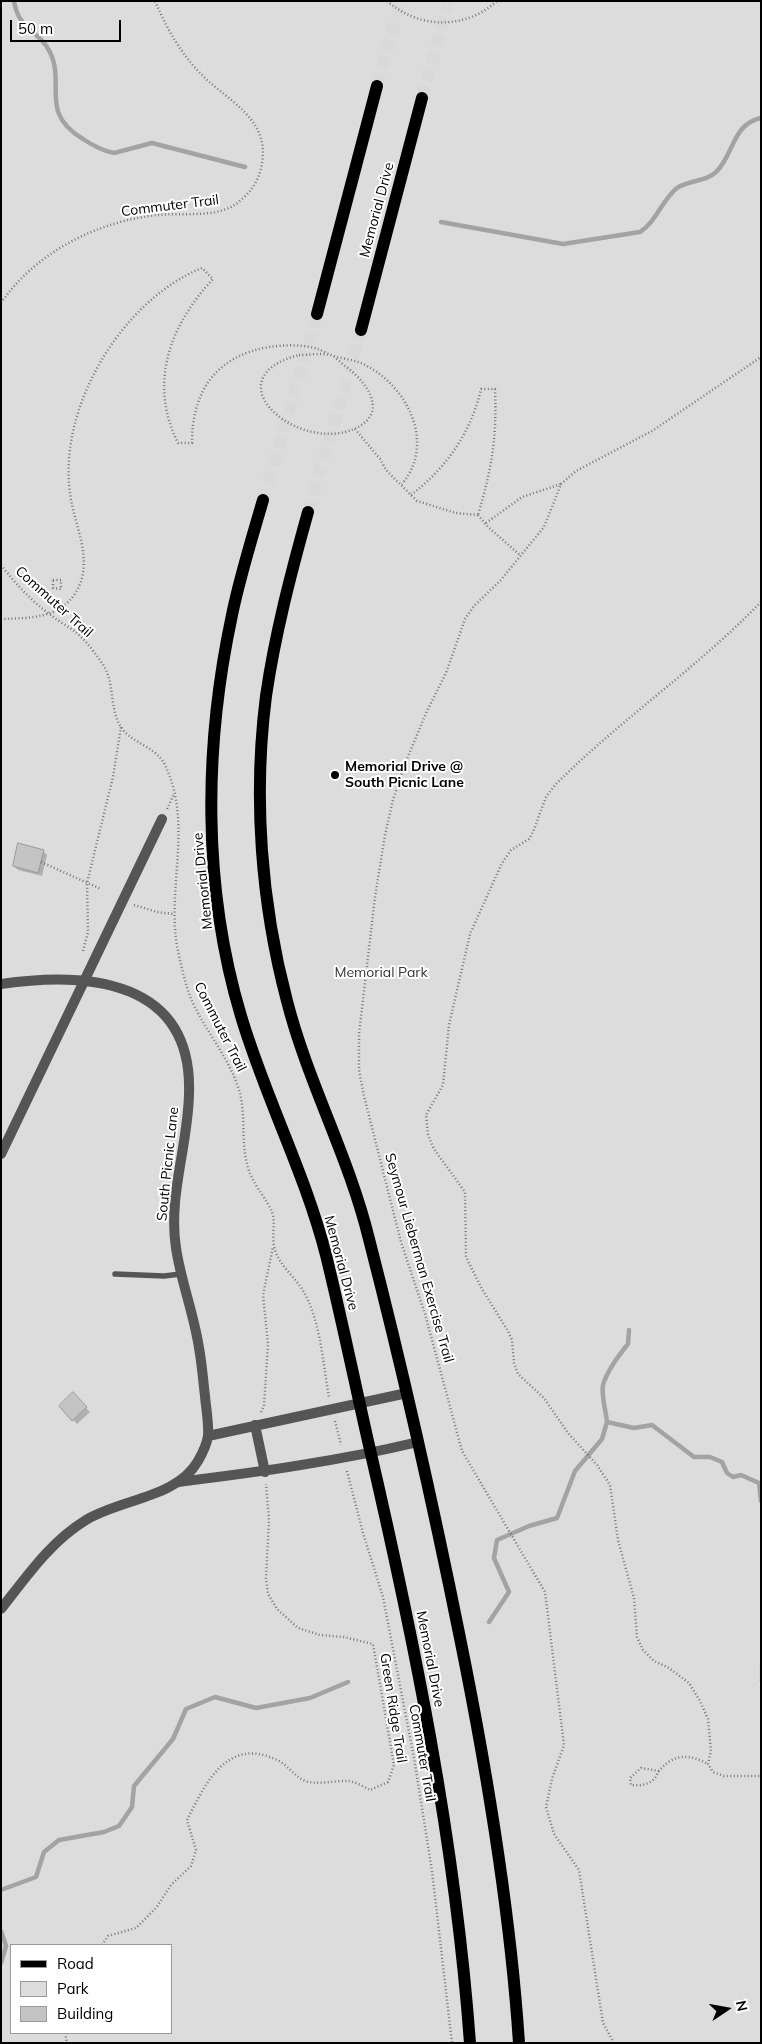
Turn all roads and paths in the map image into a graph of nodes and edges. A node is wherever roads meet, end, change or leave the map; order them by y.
1 (155, 1) edge
2 (387, 1) edge
3 (497, 1) edge
4 (377, 86) tunnel mouth
5 (422, 98) tunnel mouth
6 (1, 303) edge
7 (317, 314) tunnel mouth
8 (361, 330) tunnel mouth
9 (331, 355) junction
10 (761, 357) edge
11 (355, 429) junction
12 (402, 484) junction
13 (561, 484) junction
14 (411, 495) junction
15 (262, 500) tunnel mouth
16 (308, 512) tunnel mouth
17 (478, 515) junction
18 (486, 523) junction
19 (520, 555) junction
20 (1, 565) edge
21 (61, 580) joint
22 (761, 602) edge
23 (49, 614) junction
24 (1, 619) edge
25 (121, 727) junction
26 (174, 794) junction
27 (162, 819) joint
28 (41, 862) dead end
29 (87, 883) junction
30 (101, 890) dead end
31 (129, 902) dead end
32 (173, 914) junction
33 (87, 977) junction
34 (1, 984) edge
35 (1, 1154) edge
36 (274, 1247) junction
37 (115, 1274) dead end
38 (181, 1274) junction
39 (407, 1393) junction
40 (329, 1398) dead end
41 (359, 1403) junction
42 (336, 1424) dead end
43 (255, 1425) junction
44 (208, 1436) junction
45 (418, 1442) junction
46 (342, 1449) dead end
47 (371, 1454) junction
48 (347, 1471) dead end
49 (265, 1472) junction
50 (178, 1482) junction
51 (1, 1609) edge
52 (761, 1666) edge
53 (761, 1681) edge
54 (708, 1764) junction
55 (659, 1771) junction
56 (761, 1776) edge
57 (103, 1944) edge
58 (452, 2043) edge
59 (470, 2043) edge
60 (519, 2043) edge
61 (614, 2043) edge

1 - 6 path, Commuter Trail
2 - 3 path
4 - 7 main road
5 - 8 main road, Memorial Drive
9 - 11 path
9 - 11 path
9 - 12 path
9 - 23 path
10 - 13 path, Seymour Lieberman Exercise Trail
11 - 12 path
12 - 14 path
13 - 18 path
13 - 19 path, Seymour Lieberman Exercise Trail
14 - 17 path
14 - 17 path
15 - 41 main road, Memorial Drive
16 - 39 main road
17 - 18 path
18 - 19 path
19 - 61 path, Seymour Lieberman Exercise Trail
20 - 23 path, Commuter Trail
21 - 21 path
22 - 54 path
23 - 24 path
23 - 25 path, Commuter Trail
25 - 26 path, Commuter Trail
25 - 29 path
26 - 27 path
26 - 32 path, Commuter Trail
27 - 33 street
28 - 29 path
29 - 30 path
29 - 33 path
31 - 32 path
32 - 36 path, Commuter Trail
33 - 34 street, South Picnic Lane
33 - 35 street
33 - 38 street, South Picnic Lane
36 - 40 path, Commuter Trail
36 - 43 path
37 - 38 lane
38 - 44 street, South Picnic Lane
39 - 41 street
39 - 45 main road
41 - 43 street
41 - 47 main road, Memorial Drive
42 - 46 path
43 - 44 street
43 - 49 street
44 - 50 street, South Picnic Lane
45 - 47 street, South Picnic Lane
45 - 60 main road
47 - 49 street, South Picnic Lane
47 - 59 main road, Memorial Drive
48 - 58 path, Commuter Trail
49 - 50 street, South Picnic Lane
49 - 57 path, Green Ridge Trail
50 - 51 street, South Picnic Lane
52 - 53 path
54 - 55 path
54 - 56 path
55 - 55 path

